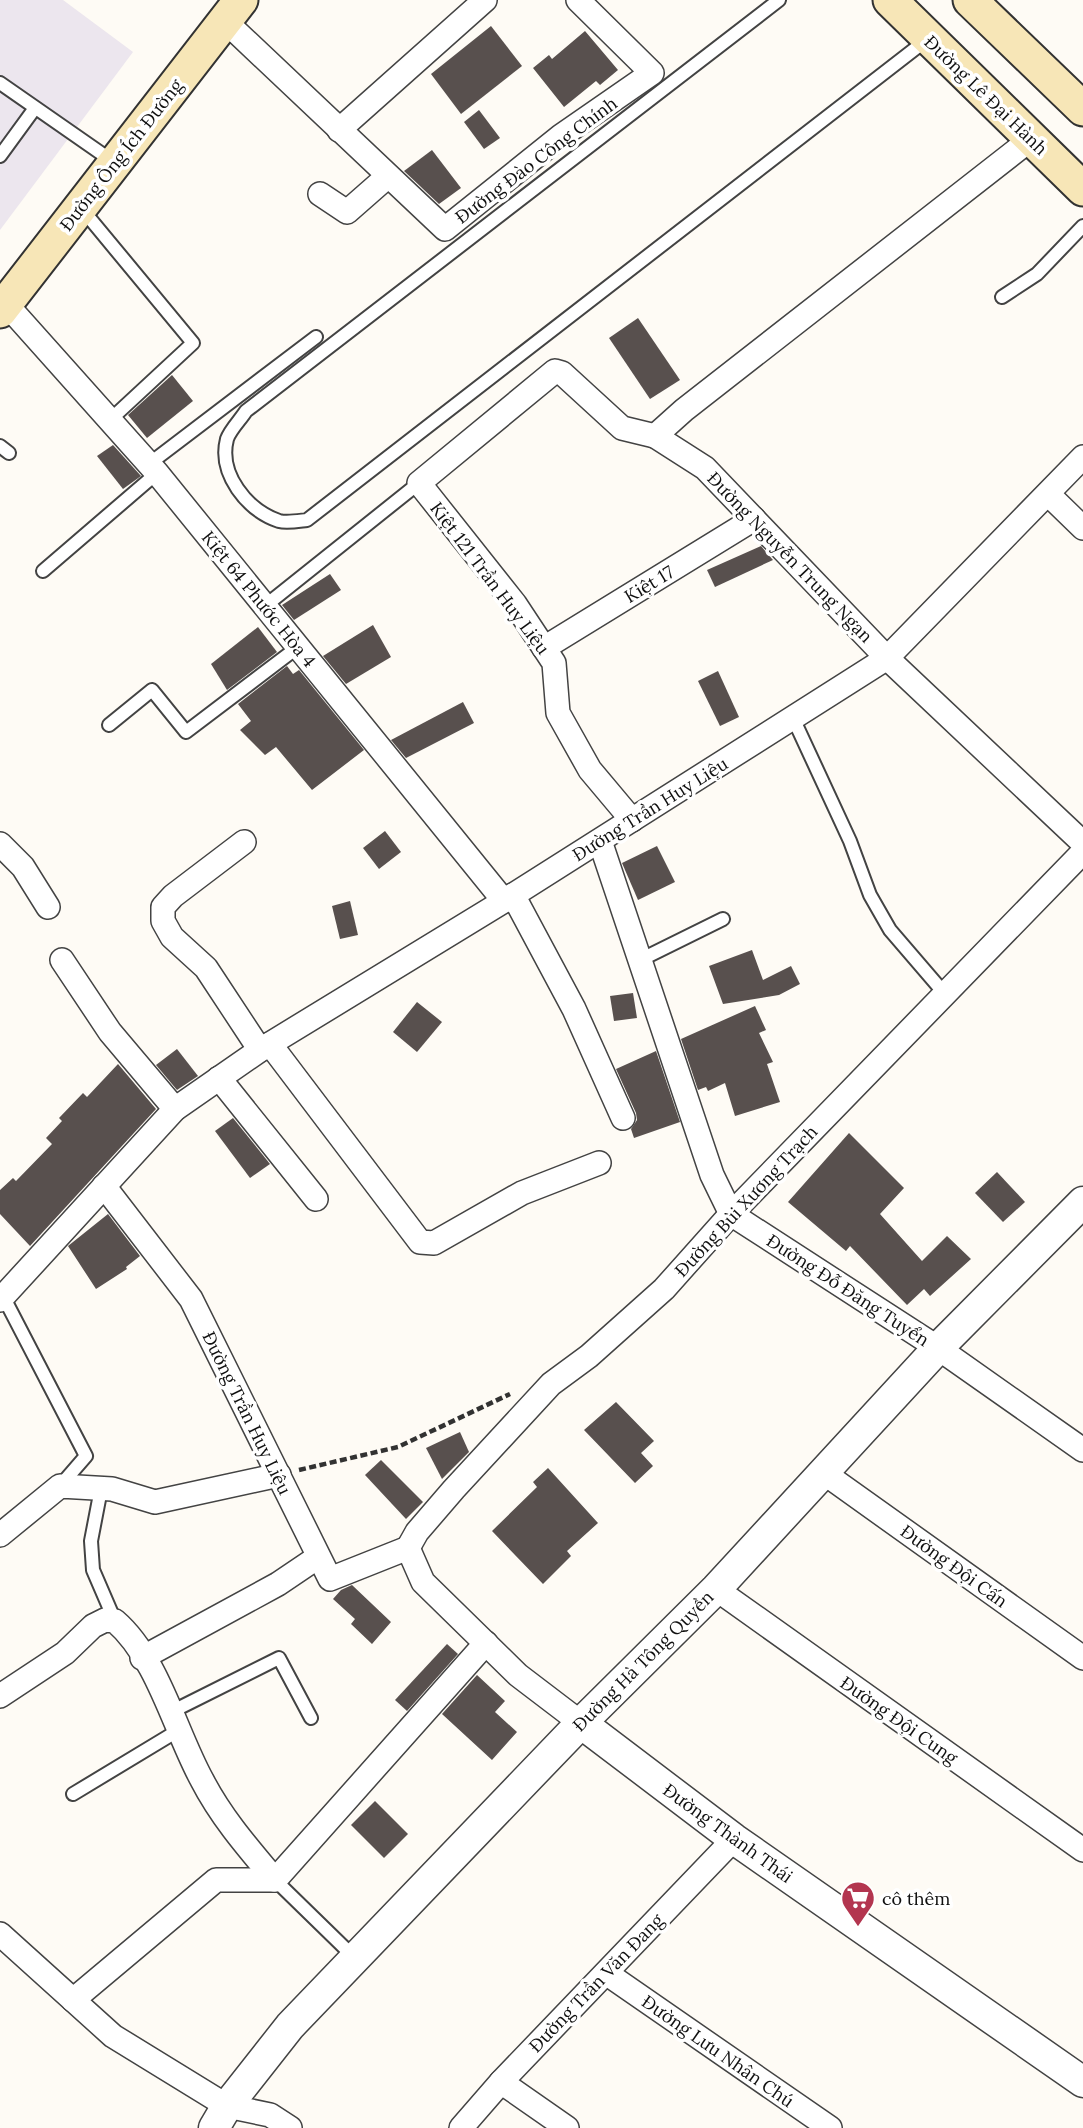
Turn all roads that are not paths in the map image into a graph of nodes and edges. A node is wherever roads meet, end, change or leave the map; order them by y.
1 (485, 0) edge
2 (578, 0) edge
3 (779, 0) edge
4 (890, 0) edge
5 (970, 0) edge
6 (233, 10) edge
7 (929, 38) junction
8 (0, 83) edge
9 (35, 108) junction
10 (1083, 109) edge
11 (339, 130) junction
12 (1031, 139) junction
13 (0, 156) edge
14 (115, 163) junction
15 (388, 176) junction
16 (1083, 189) edge
17 (320, 194) dead end
18 (80, 207) junction
19 (1083, 226) edge
20 (1002, 298) dead end
21 (3, 307) edge
22 (316, 337) dead end
23 (110, 419) junction
24 (655, 436) junction
25 (1083, 457) edge
26 (153, 468) junction
27 (419, 483) junction
28 (1048, 495) junction
29 (754, 519) junction
30 (1083, 528) edge
31 (43, 571) dead end
32 (264, 606) junction
33 (298, 647) junction
34 (544, 648) junction
35 (887, 658) junction
36 (793, 718) junction
37 (109, 725) dead end
38 (632, 820) junction
39 (600, 841) junction
40 (244, 842) dead end
41 (1083, 843) edge
42 (0, 844) edge
43 (1083, 852) edge
44 (508, 898) junction
45 (48, 907) dead end
46 (723, 919) dead end
47 (62, 960) dead end
48 (640, 960) junction
49 (945, 994) junction
50 (265, 1047) junction
51 (219, 1078) junction
52 (175, 1109) junction
53 (623, 1118) dead end
54 (599, 1163) dead end
55 (104, 1186) junction
56 (316, 1199) dead end
57 (1083, 1202) edge
58 (731, 1214) junction
59 (1, 1298) edge
60 (938, 1348) junction
61 (1083, 1450) edge
62 (824, 1473) junction
63 (279, 1475) junction
64 (60, 1486) junction
65 (101, 1489) junction
66 (0, 1535) edge
67 (408, 1548) junction
68 (318, 1557) junction
69 (716, 1589) junction
70 (115, 1621) junction
71 (485, 1643) junction
72 (142, 1658) junction
73 (1083, 1658) edge
74 (0, 1696) edge
75 (311, 1717) dead end
76 (175, 1721) junction
77 (581, 1723) junction
78 (73, 1794) dead end
79 (734, 1839) junction
80 (1083, 1850) edge
81 (275, 1880) junction
82 (0, 1934) edge
83 (355, 1958) junction
84 (606, 1973) junction
85 (73, 2000) junction
86 (500, 2082) junction
87 (1083, 2082) edge
88 (220, 2117) edge
89 (290, 2128) edge
90 (461, 2128) edge
91 (567, 2128) edge
92 (830, 2128) edge

1 - 11 street
2 - 15 street, Đường Đào Công Chính
3 - 7 lane
4 - 7 main road, Đường Lê Đại Hành
5 - 10 main road
6 - 11 street, Đường Đào Công Chính
6 - 14 main road, Đường Ông Ích Đường
7 - 12 main road, Đường Lê Đại Hành
8 - 9 lane
9 - 13 lane
9 - 14 lane
11 - 15 street, Đường Đào Công Chính
12 - 16 main road, Đường Lê Đại Hành
12 - 24 street
14 - 18 main road, Đường Ông Ích Đường
15 - 17 street
18 - 21 main road, Đường Ông Ích Đường
18 - 23 lane
19 - 20 lane
21 - 23 street, Kiệt 64 Phước Hòa 4
22 - 26 lane
23 - 26 street, Kiệt 64 Phước Hòa 4
24 - 27 street, Đường Nguyễn Trung Ngạn
24 - 29 street, Đường Nguyễn Trung Ngạn
25 - 28 street, Đường Trần Huy Liệu
26 - 31 lane
26 - 32 street, Kiệt 64 Phước Hòa 4
27 - 32 lane
27 - 34 street, Kiệt 121 Trần Huy Liệu
28 - 30 street
28 - 35 street, Đường Trần Huy Liệu
29 - 34 street, Kiệt 17
29 - 35 street, Đường Nguyễn Trung Ngạn
32 - 33 street, Kiệt 64 Phước Hòa 4
33 - 37 lane
33 - 44 street, Kiệt 64 Phước Hòa 4
34 - 38 street, Kiệt 121 Trần Huy Liệu
35 - 36 street, Đường Trần Huy Liệu
35 - 41 street, Đường Nguyễn Trung Ngạn
36 - 38 street, Đường Trần Huy Liệu
36 - 49 lane
38 - 39 street, Đường Trần Huy Liệu
39 - 44 street, Đường Trần Huy Liệu
39 - 48 street
40 - 50 street
42 - 45 street
43 - 49 street, Đường Bùi Xương Trạch
44 - 50 street, Đường Trần Huy Liệu
44 - 53 street, Kiệt 64 Phước Hòa 4
46 - 48 lane
47 - 52 street
48 - 58 street
49 - 58 street, Đường Bùi Xương Trạch
50 - 51 street, Đường Trần Huy Liệu
50 - 54 street
51 - 52 street, Đường Trần Huy Liệu
51 - 56 street
52 - 55 street, Đường Trần Huy Liệu
55 - 59 street, Đường Trần Huy Liệu
55 - 63 street, Đường Trần Huy Liệu
57 - 60 street, Đường Hà Tông Quyền
58 - 60 street, Đường Đỗ Đăng Tuyển
58 - 67 street, Đường Bùi Xương Trạch
59 - 64 lane
60 - 61 street, Đường Đỗ Đăng Tuyển
60 - 62 street, Đường Hà Tông Quyền
62 - 69 street, Đường Hà Tông Quyền
62 - 73 street, Đường Đội Cấn
63 - 65 street
63 - 68 street, Đường Trần Huy Liệu
64 - 65 street
64 - 66 street
65 - 70 lane
67 - 68 street, Đường Trần Huy Liệu
67 - 71 street, Đường Thành Thái
68 - 72 street
69 - 77 street, Đường Hà Tông Quyền
69 - 80 street, Đường Đội Cung
70 - 72 street
70 - 74 street
71 - 77 street, Đường Thành Thái
71 - 81 street
72 - 76 street
75 - 76 lane
76 - 78 lane
76 - 81 street
77 - 79 street, Đường Thành Thái
77 - 83 street, Đường Hà Tông Quyền
79 - 84 street, Đường Trần Văn Đang
79 - 87 street, Đường Thành Thái
81 - 83 lane
81 - 85 street
82 - 85 street
83 - 88 street, Đường Hà Tông Quyền
84 - 86 street, Đường Trần Văn Đang
84 - 92 street, Đường Lưu Nhân Chú
85 - 88 street
86 - 90 street, Đường Trần Văn Đang
86 - 91 street
88 - 89 street

